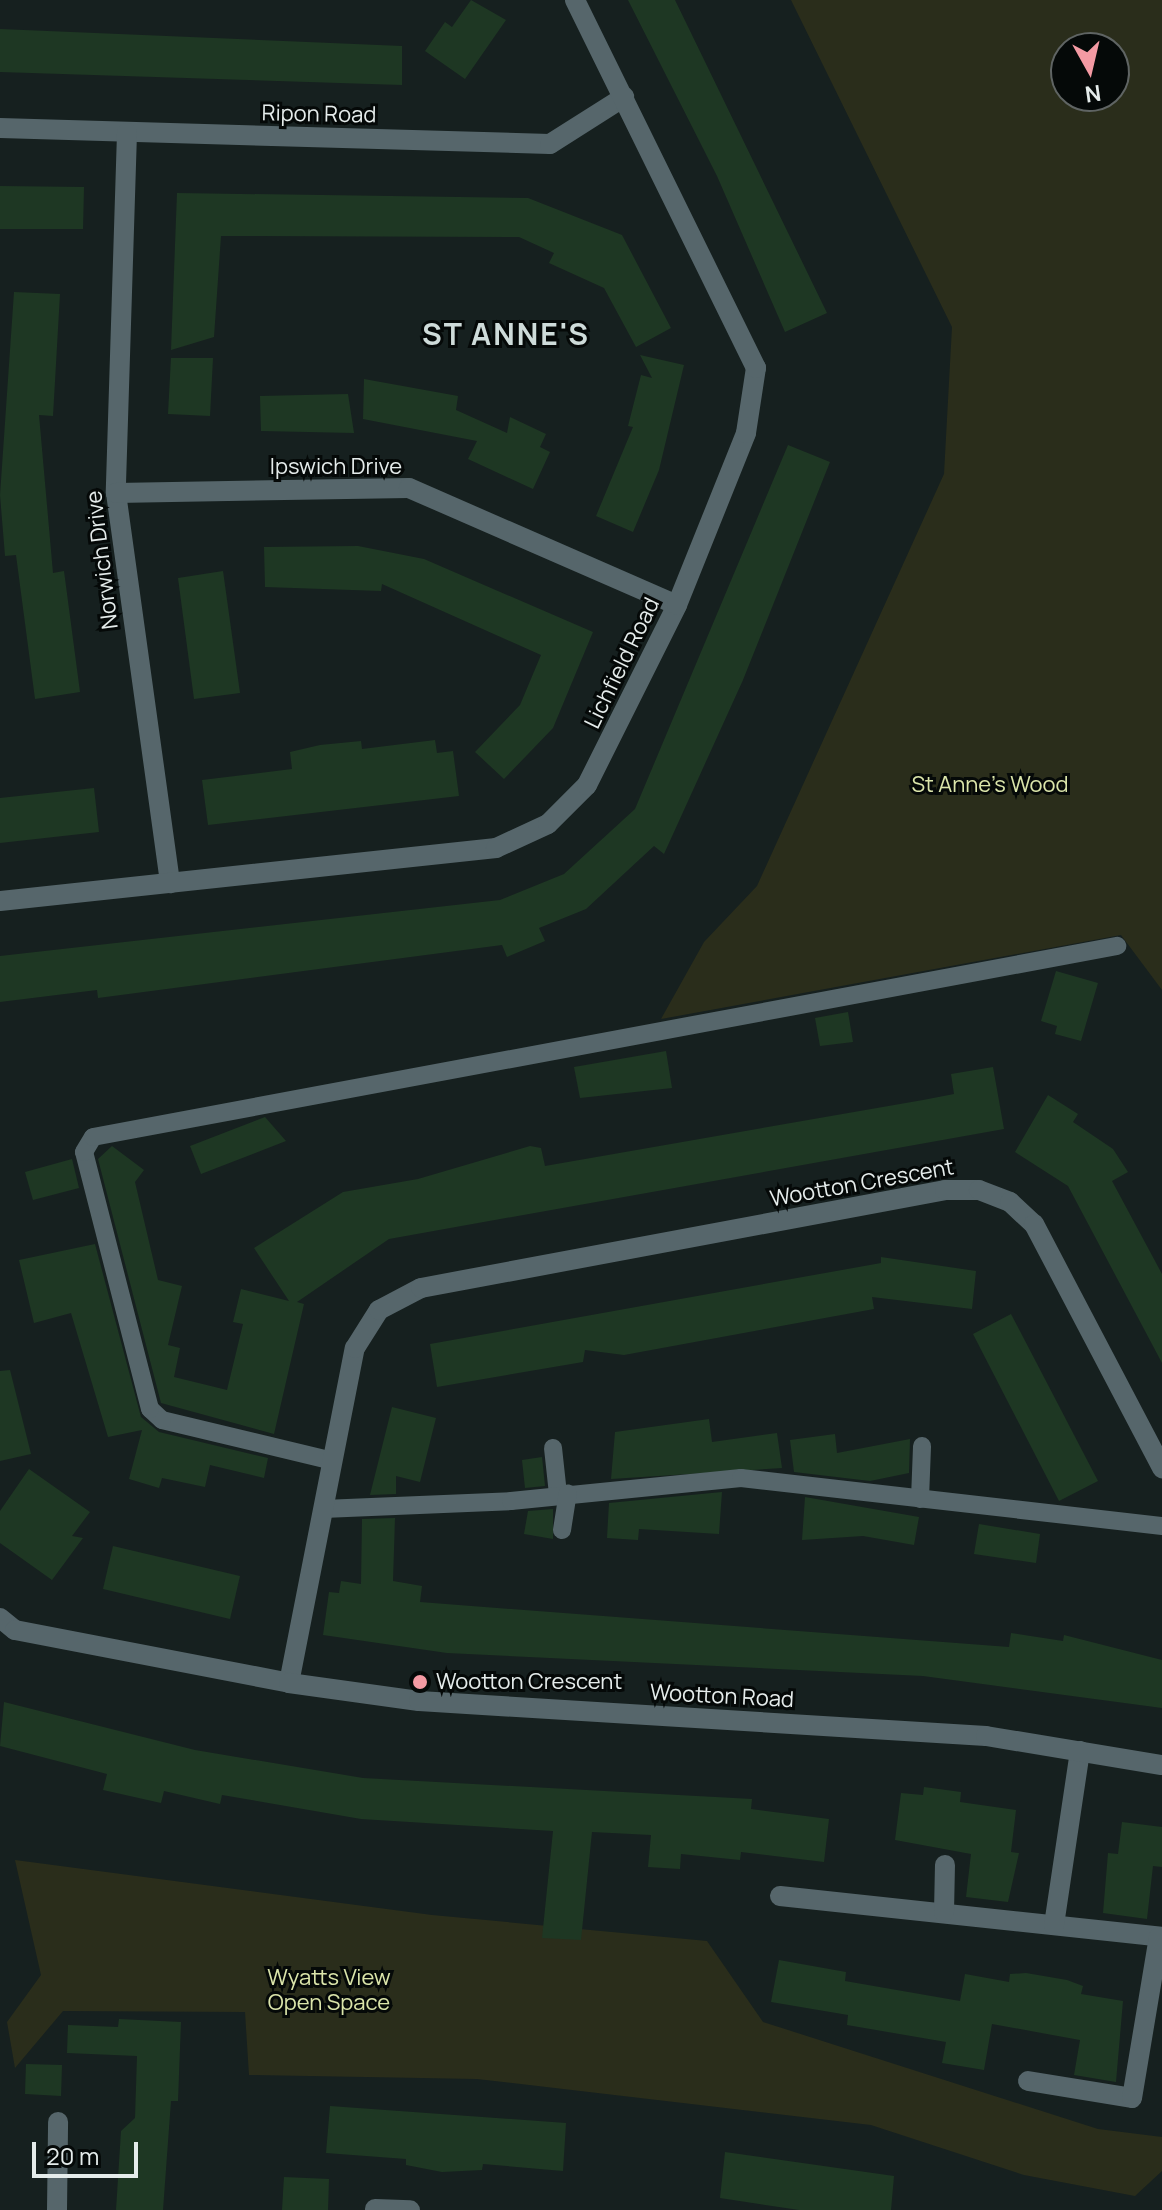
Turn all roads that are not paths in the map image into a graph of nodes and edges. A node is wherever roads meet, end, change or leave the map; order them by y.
1 (575, 0) edge
2 (624, 97) junction
3 (0, 128) edge
4 (127, 133) junction
5 (116, 493) junction
6 (677, 605) junction
7 (170, 883) junction
8 (0, 901) edge
9 (1117, 946) dead end
10 (922, 1446) dead end
11 (553, 1448) dead end
12 (333, 1461) junction
13 (1162, 1468) edge
14 (563, 1493) junction
15 (920, 1499) junction
16 (323, 1509) junction
17 (1162, 1526) edge
18 (562, 1530) dead end
19 (0, 1618) edge
20 (289, 1683) junction
21 (1080, 1751) junction
22 (1162, 1765) edge
23 (945, 1865) dead end
24 (780, 1896) dead end
25 (944, 1912) junction
26 (1054, 1925) junction
27 (1160, 1937) edge
28 (1155, 1997) edge
29 (1028, 2081) dead end
30 (58, 2122) dead end
31 (375, 2209) edge
32 (57, 2210) edge
33 (410, 2210) edge

1 - 2 street, Lichfield Road
2 - 4 street, Ripon Road
2 - 6 street, Lichfield Road
3 - 4 street, Ripon Road
4 - 5 street, Norwich Drive
5 - 6 street, Ipswich Drive
5 - 7 street, Norwich Drive
6 - 7 street, Lichfield Road
7 - 8 street, Lichfield Road
9 - 12 lane
10 - 15 lane
11 - 14 lane
12 - 13 street, Wootton Crescent
12 - 16 street, Wootton Crescent
14 - 15 lane
14 - 16 lane
14 - 18 lane
15 - 17 lane
16 - 20 street, Wootton Crescent
19 - 20 street, Wootton Road
20 - 21 street, Wootton Road
21 - 22 street, Wootton Road
21 - 26 street
23 - 25 street
24 - 25 street
25 - 26 street
26 - 27 street
27 - 28 street
28 - 29 street
30 - 32 street
31 - 33 street

